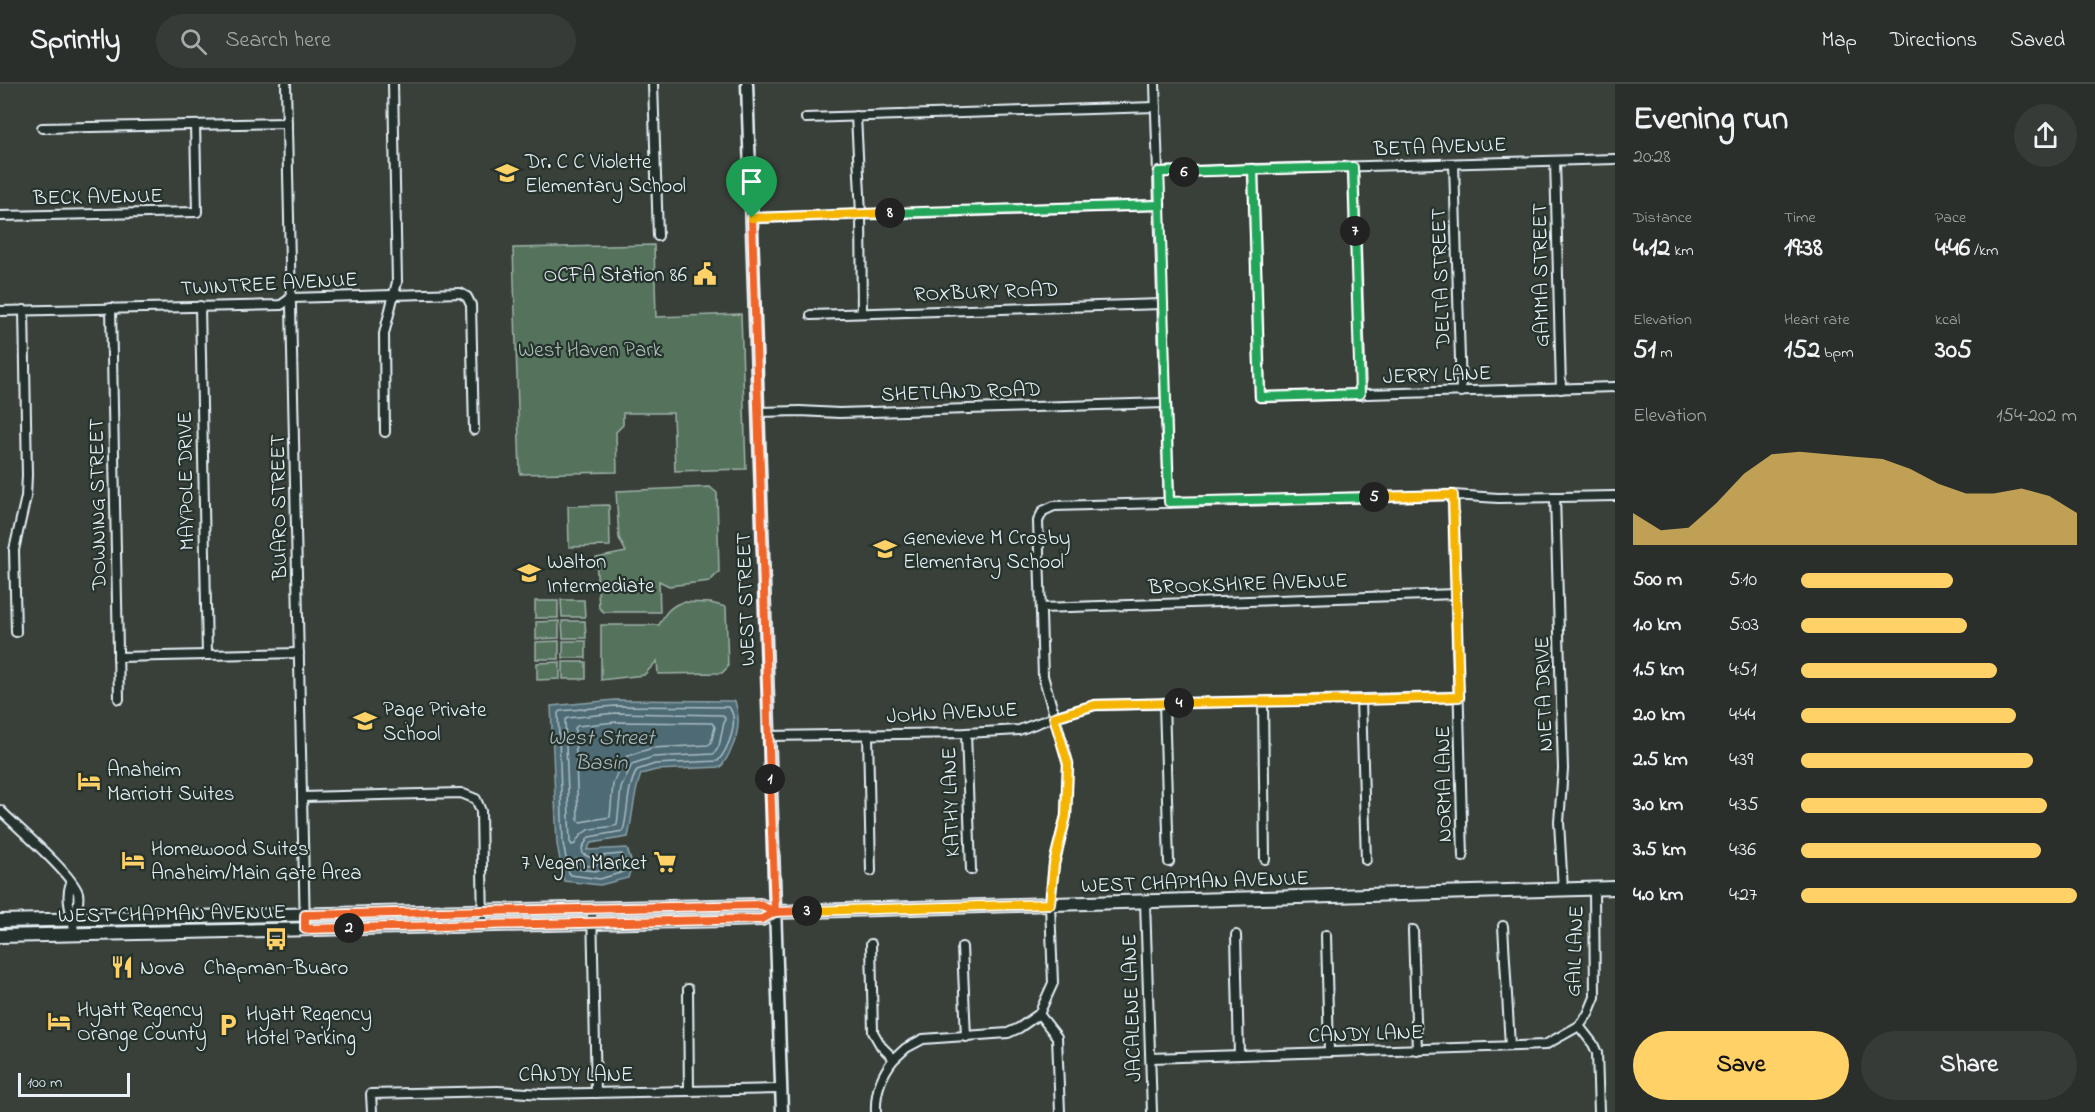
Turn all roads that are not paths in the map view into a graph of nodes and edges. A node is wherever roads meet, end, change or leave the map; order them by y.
1 (286, 84) edge
2 (393, 84) edge
3 (653, 84) edge
4 (747, 84) edge
5 (1155, 84) edge
6 (1156, 107) junction
7 (856, 116) junction
8 (806, 118) dead end
9 (287, 123) junction
10 (195, 125) junction
11 (42, 128) dead end
12 (1615, 159) edge
13 (1556, 161) junction
14 (1454, 164) junction
15 (1353, 167) junction
16 (1253, 169) junction
17 (1159, 172) junction
18 (1160, 205) junction
19 (861, 214) junction
20 (0, 216) edge
21 (752, 218) junction
22 (658, 236) dead end
23 (394, 294) junction
24 (291, 298) junction
25 (1162, 304) junction
26 (200, 306) junction
27 (111, 309) junction
28 (24, 310) junction
29 (0, 311) edge
30 (862, 314) junction
31 (811, 315) dead end
32 (1615, 387) edge
33 (1561, 389) junction
34 (1461, 392) junction
35 (1360, 394) junction
36 (1165, 403) junction
37 (759, 412) junction
38 (474, 430) dead end
39 (385, 432) dead end
40 (1453, 495) junction
41 (1615, 496) edge
42 (1555, 497) junction
43 (1169, 502) junction
44 (1456, 594) junction
45 (1041, 608) junction
46 (16, 632) dead end
47 (299, 653) junction
48 (207, 655) junction
49 (118, 657) junction
50 (1459, 697) junction
51 (119, 699) dead end
52 (1361, 700) junction
53 (1263, 702) junction
54 (1164, 703) junction
55 (1054, 717) junction
56 (966, 733) junction
57 (868, 735) junction
58 (768, 736) junction
59 (302, 797) junction
60 (0, 810) edge
61 (1463, 857) dead end
62 (1265, 860) dead end
63 (1366, 860) dead end
64 (1169, 862) dead end
65 (971, 870) dead end
66 (871, 871) dead end
67 (1615, 888) edge
68 (1563, 890) junction
69 (1594, 890) junction
70 (1145, 902) junction
71 (1050, 904) junction
72 (592, 909) junction
73 (483, 912) junction
74 (775, 912) junction
75 (305, 915) junction
76 (0, 921) edge
77 (74, 921) junction
78 (592, 923) junction
79 (483, 925) junction
80 (1503, 926) dead end
81 (305, 929) junction
82 (1413, 930) dead end
83 (74, 934) junction
84 (1236, 935) dead end
85 (1326, 935) dead end
86 (0, 936) edge
87 (871, 944) dead end
88 (962, 947) dead end
89 (688, 989) dead end
90 (1039, 1014) junction
91 (1579, 1026) junction
92 (966, 1037) junction
93 (1510, 1047) junction
94 (1417, 1050) junction
95 (1329, 1052) junction
96 (1239, 1055) junction
97 (1150, 1058) junction
98 (894, 1059) junction
99 (781, 1089) junction
100 (689, 1091) junction
101 (596, 1093) junction
102 (372, 1112) edge
103 (782, 1112) edge
104 (876, 1112) edge
105 (1060, 1112) edge
106 (1152, 1112) edge
107 (1599, 1112) edge

1 - 9 street, BUARO STREET
2 - 23 street
3 - 22 street
4 - 21 main road, WEST STREET
5 - 6 street
6 - 7 street
6 - 17 street
7 - 8 street
7 - 19 street
9 - 10 street
9 - 24 street, BUARO STREET
10 - 11 street
10 - 20 street, BECK AVENUE
12 - 13 street, BETA AVENUE
13 - 14 street, BETA AVENUE
13 - 33 street, GAMMA STREET
14 - 15 street, BETA AVENUE
14 - 34 street, DELTA STREET
15 - 16 street, BETA AVENUE
15 - 35 street
16 - 17 street, BETA AVENUE
16 - 35 street, JERRY LANE
17 - 18 street
18 - 19 street
18 - 25 street
19 - 21 street
19 - 30 street
21 - 37 main road, WEST STREET
23 - 24 street, TWINTREE AVENUE
23 - 38 street, TWINTREE AVENUE
23 - 39 street
24 - 26 street, TWINTREE AVENUE
24 - 47 street, BUARO STREET
25 - 30 street, ROXBURY ROAD
25 - 36 street
26 - 27 street, TWINTREE AVENUE
26 - 48 street, MAYPOLE DRIVE
27 - 28 street, TWINTREE AVENUE
27 - 49 street, DOWNING STREET
28 - 29 street, TWINTREE AVENUE
28 - 46 street
30 - 31 street, ROXBURY ROAD
32 - 33 street, JERRY LANE
33 - 34 street, JERRY LANE
34 - 35 street, JERRY LANE
36 - 37 street, SHETLAND ROAD
36 - 43 street
37 - 58 main road, WEST STREET
40 - 42 street
40 - 43 street
40 - 44 street, NORMA LANE
41 - 42 street
42 - 68 street, NIETA DRIVE
43 - 45 street
44 - 45 street, BROOKSHIRE AVENUE
44 - 50 street, NORMA LANE
45 - 55 street
47 - 48 street
47 - 59 street, BUARO STREET
48 - 49 street
49 - 51 street, DOWNING STREET
50 - 52 street, JOHN AVENUE
50 - 61 street, NORMA LANE
52 - 53 street, JOHN AVENUE
52 - 63 street
53 - 54 street, JOHN AVENUE
53 - 62 street
54 - 55 street, JOHN AVENUE
54 - 64 street
55 - 56 street, JOHN AVENUE
55 - 71 street
56 - 57 street, JOHN AVENUE
56 - 65 street, KATHY LANE
57 - 58 street, JOHN AVENUE
57 - 66 street
58 - 74 main road, WEST STREET
59 - 73 street
59 - 75 street, BUARO STREET
60 - 77 street
67 - 69 main road, WEST CHAPMAN AVENUE
68 - 69 main road, WEST CHAPMAN AVENUE
68 - 70 main road, WEST CHAPMAN AVENUE
69 - 91 street, GAIL LANE
70 - 71 main road, WEST CHAPMAN AVENUE
70 - 97 street, JACALENE LANE
71 - 74 main road, WEST CHAPMAN AVENUE
71 - 90 street
72 - 73 main road, WEST CHAPMAN AVENUE
72 - 74 main road, WEST CHAPMAN AVENUE
72 - 78 street
73 - 75 main road, WEST CHAPMAN AVENUE
73 - 79 street
74 - 78 main road, WEST CHAPMAN AVENUE
74 - 99 main road, WEST STREET
75 - 77 main road, WEST CHAPMAN AVENUE
75 - 81 street, BUARO STREET
76 - 77 main road, WEST CHAPMAN AVENUE
77 - 83 street
78 - 79 main road, WEST CHAPMAN AVENUE
78 - 101 street
79 - 81 main road, WEST CHAPMAN AVENUE
80 - 93 street
81 - 83 main road, WEST CHAPMAN AVENUE
82 - 94 street
83 - 86 main road, WEST CHAPMAN AVENUE
84 - 96 street
85 - 95 street
87 - 98 street
88 - 92 street
89 - 100 street
90 - 92 street
90 - 105 street
91 - 93 street, CANDY LANE
91 - 107 street, GAIL LANE
92 - 98 street
93 - 94 street, CANDY LANE
94 - 95 street, CANDY LANE
95 - 96 street, CANDY LANE
96 - 97 street, CANDY LANE
97 - 106 street, JACALENE LANE
98 - 104 street
99 - 100 street, CANDY LANE
99 - 103 main road, WEST STREET
100 - 101 street, CANDY LANE
101 - 102 street, CANDY LANE

